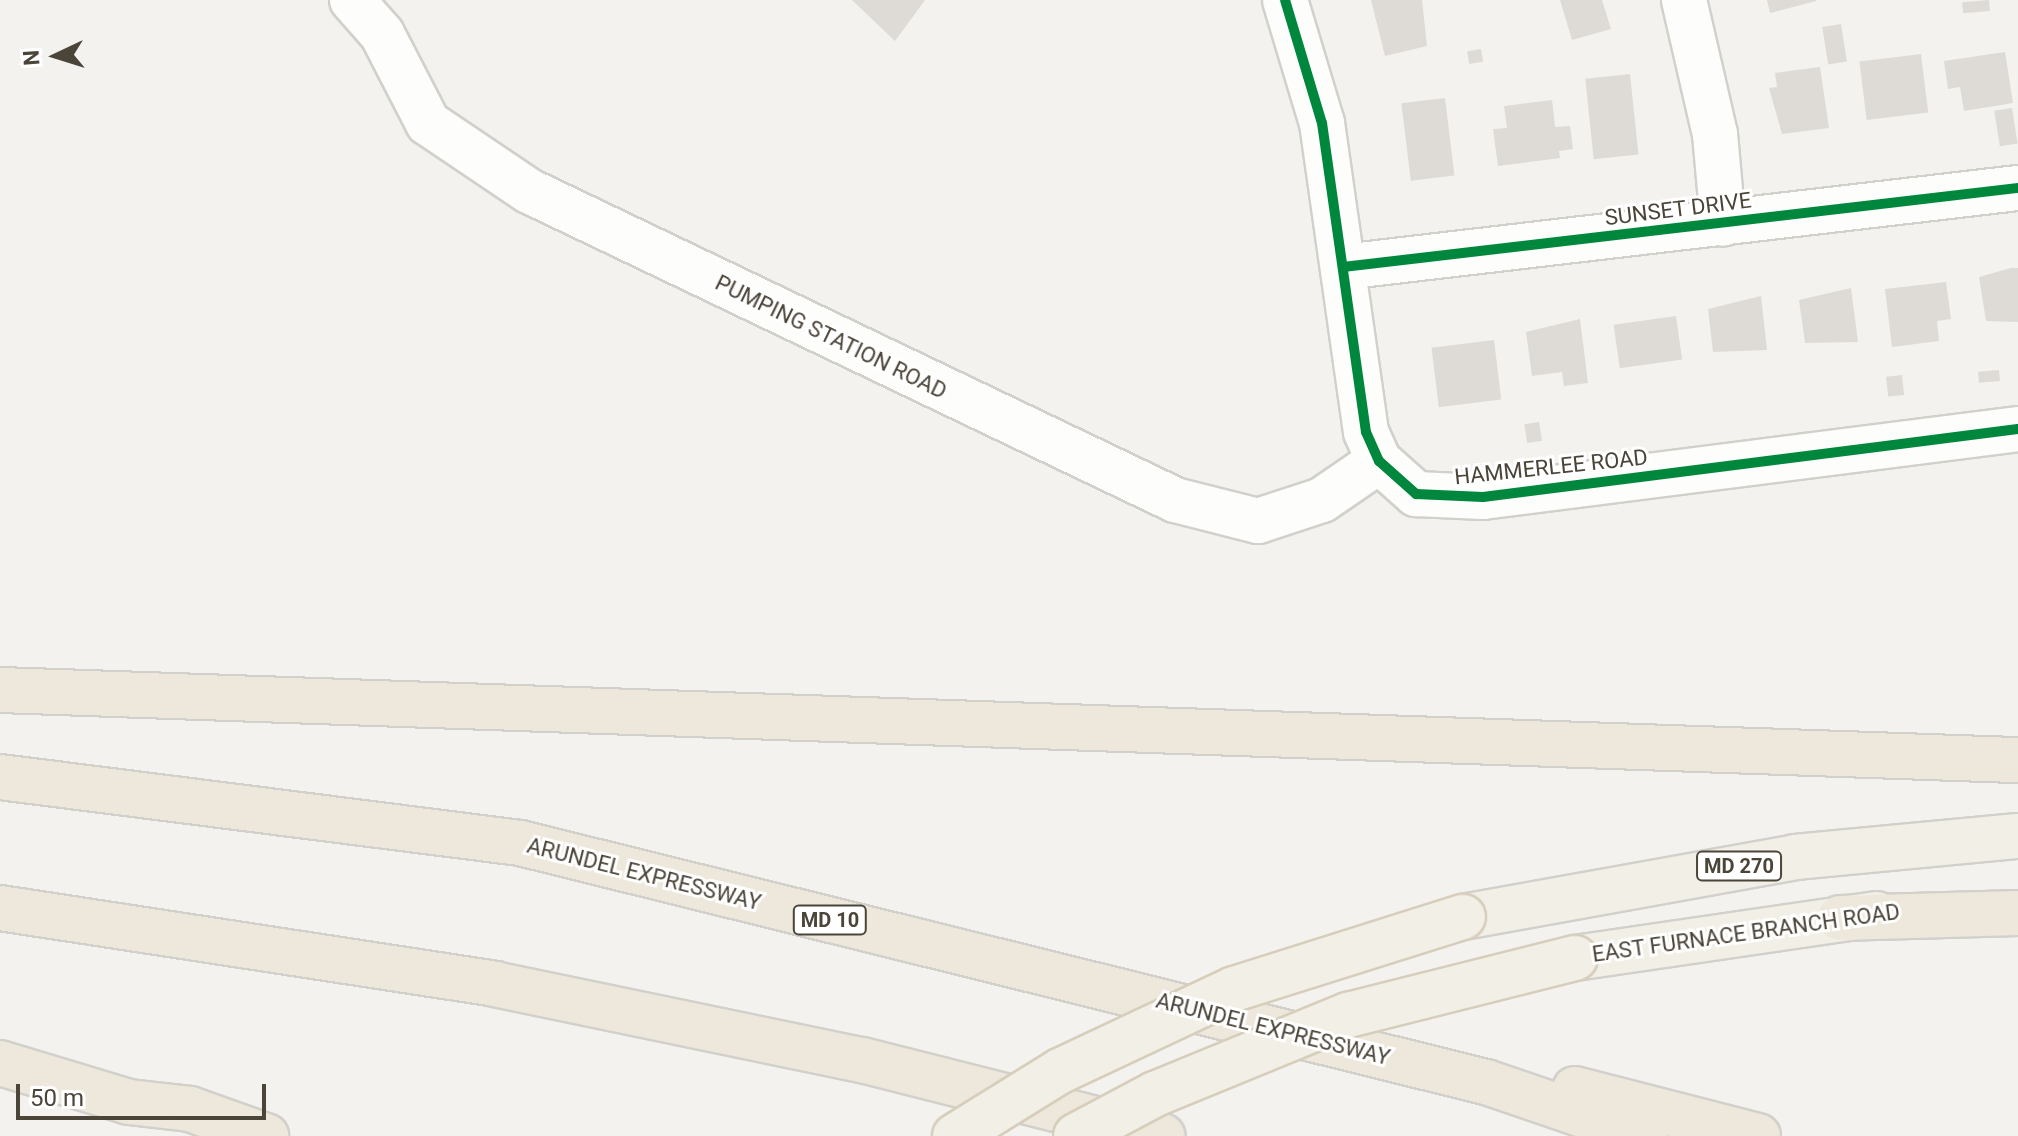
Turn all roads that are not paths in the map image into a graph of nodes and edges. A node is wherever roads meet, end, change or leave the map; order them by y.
1 (352, 0) edge
2 (1285, 0) edge
3 (1684, 0) edge
4 (2018, 188) edge
5 (1723, 224) junction
6 (1343, 267) junction
7 (2018, 429) edge
8 (1379, 461) junction
9 (0, 690) edge
10 (2018, 760) edge
11 (0, 777) edge
12 (2018, 836) edge
13 (2018, 901) edge
14 (0, 908) edge
15 (2018, 913) edge
16 (1840, 918) junction
17 (0, 1063) edge
18 (1486, 1082) junction
19 (129, 1102) junction
20 (185, 1136) edge
21 (266, 1136) edge
22 (955, 1136) edge
23 (1076, 1136) edge
24 (1163, 1136) edge
25 (1645, 1136) edge
26 (1758, 1136) edge

1 - 8 street, PUMPING STATION ROAD
2 - 6 street
3 - 5 street
4 - 5 street, SUNSET DRIVE
5 - 6 street, SUNSET DRIVE
6 - 8 street
7 - 8 street, HAMMERLEE ROAD
9 - 10 highway
11 - 18 highway, ARUNDEL EXPRESSWAY / MD 10
12 - 22 main road, MD 270, bridge
13 - 16 main road, EAST FURNACE BRANCH ROAD
14 - 24 highway
15 - 16 highway
16 - 23 main road, EAST FURNACE BRANCH ROAD, bridge
17 - 19 highway
18 - 25 highway, ARUNDEL EXPRESSWAY / MD 10
18 - 26 highway
19 - 20 highway
19 - 21 highway

